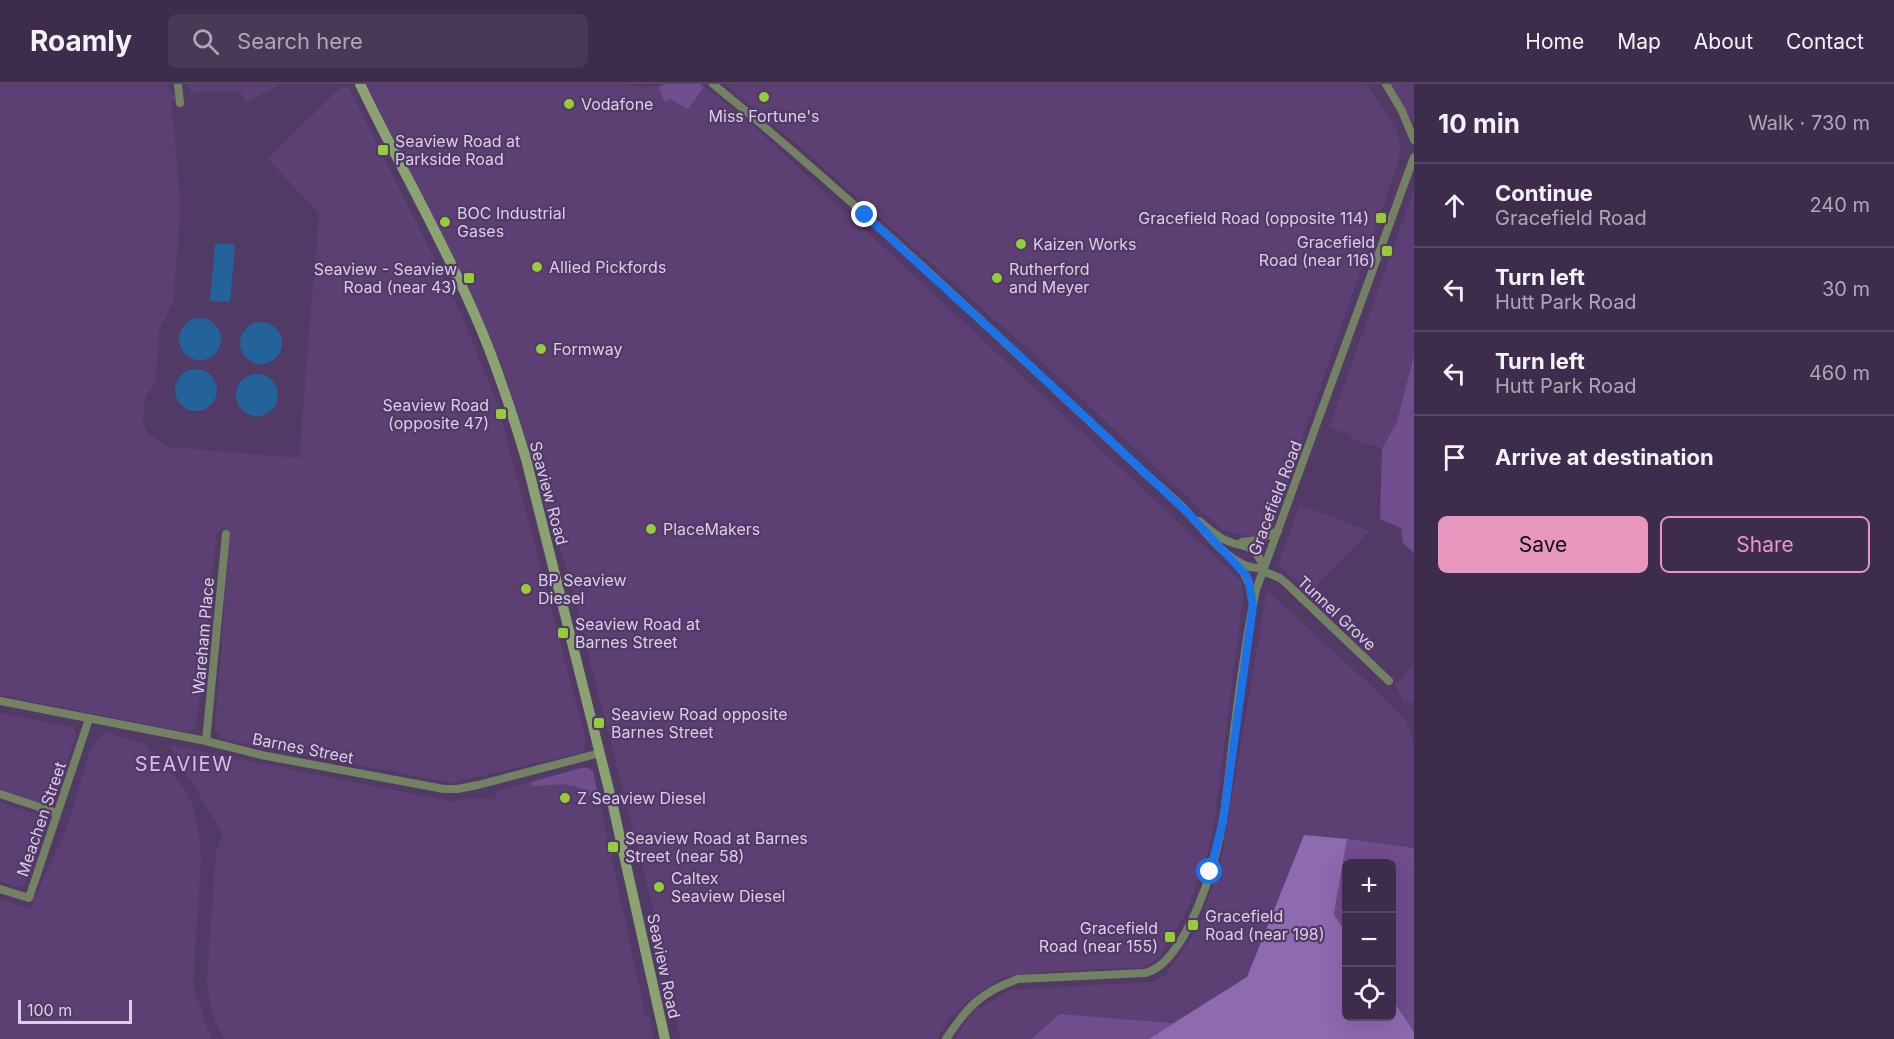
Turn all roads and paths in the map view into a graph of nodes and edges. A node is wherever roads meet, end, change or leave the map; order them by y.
1 (178, 84) edge
2 (360, 84) edge
3 (713, 84) edge
4 (1386, 84) edge
5 (180, 103) dead end
6 (1414, 140) edge
7 (1414, 157) edge
8 (1189, 514) junction
9 (1278, 531) junction
10 (226, 534) dead end
11 (1232, 542) junction
12 (1231, 558) junction
13 (1263, 569) junction
14 (1253, 606) junction
15 (1389, 681) dead end
16 (0, 700) edge
17 (89, 719) junction
18 (206, 741) junction
19 (600, 753) junction
20 (0, 794) edge
21 (57, 813) junction
22 (0, 889) edge
23 (665, 1039) edge
24 (946, 1039) edge

1 - 5 street
2 - 19 main road, Seaview Road
3 - 8 street
4 - 6 street
7 - 9 street, Gracefield Road
8 - 11 street
8 - 12 street
9 - 11 street
9 - 13 street, Gracefield Road
10 - 18 street, Wareham Place
11 - 13 street
12 - 13 street
12 - 14 street
13 - 14 street, Gracefield Road
13 - 15 street, Tunnel Grove
14 - 24 street, Gracefield Road
16 - 17 street, Barnes Street
17 - 18 street, Barnes Street
17 - 21 street, Meachen Street
18 - 19 street, Barnes Street
19 - 23 main road, Seaview Road
20 - 21 street
21 - 22 street, Meachen Street

